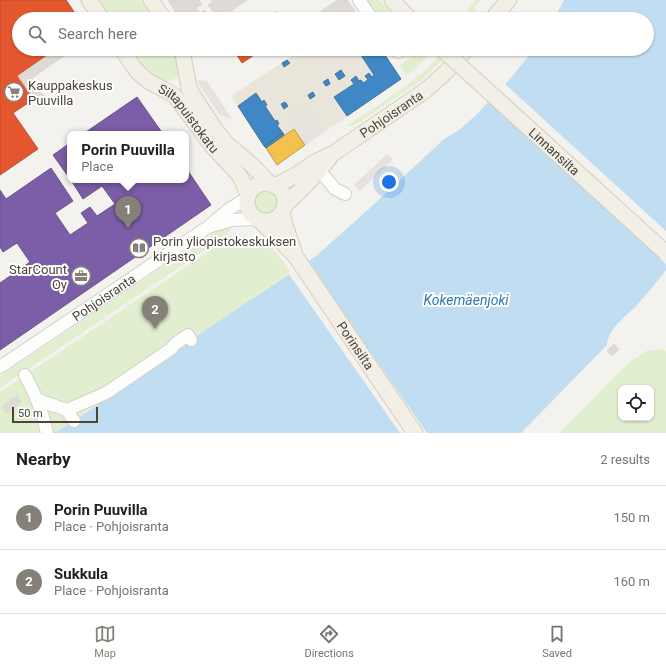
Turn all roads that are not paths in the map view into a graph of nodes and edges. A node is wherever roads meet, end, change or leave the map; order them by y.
1 (89, 0) edge
2 (151, 0) edge
3 (360, 0) edge
4 (392, 0) edge
5 (402, 0) edge
6 (509, 0) edge
7 (97, 12) edge
8 (159, 12) edge
9 (368, 12) edge
10 (403, 12) edge
11 (410, 12) edge
12 (498, 12) edge
13 (127, 56) edge
14 (183, 56) edge
15 (450, 56) edge
16 (460, 56) edge
17 (186, 69) junction
18 (161, 87) junction
19 (334, 153) junction
20 (320, 171) junction
21 (273, 185) junction
22 (345, 194) dead end
23 (247, 196) junction
24 (284, 209) junction
25 (257, 220) junction
26 (208, 227) junction
27 (666, 253) edge
28 (296, 258) junction
29 (191, 340) dead end
30 (0, 367) edge
31 (25, 375) dead end
32 (38, 400) junction
33 (47, 433) edge
34 (415, 433) edge

1 - 7 main road
2 - 8 main road
3 - 9 street
4 - 10 main road
5 - 11 street
6 - 12 main road
13 - 18 main road, Siltapuistokatu
14 - 17 main road, Siltapuistokatu
15 - 27 main road, Linnansilta, bridge
16 - 19 main road, Pohjoisranta
17 - 18 main road
17 - 21 main road, Siltapuistokatu
18 - 23 main road, Siltapuistokatu
19 - 20 main road
19 - 21 main road
20 - 22 street
20 - 24 main road
21 - 23 main road
21 - 24 main road
23 - 25 main road
23 - 26 street, Pohjoisranta
24 - 25 main road
24 - 28 main road, Porinsilta
25 - 26 street, Pohjoisranta
25 - 28 main road, Porinsilta
26 - 30 street, Pohjoisranta
28 - 34 main road, Porinsilta
29 - 32 street
31 - 32 street
32 - 33 street

